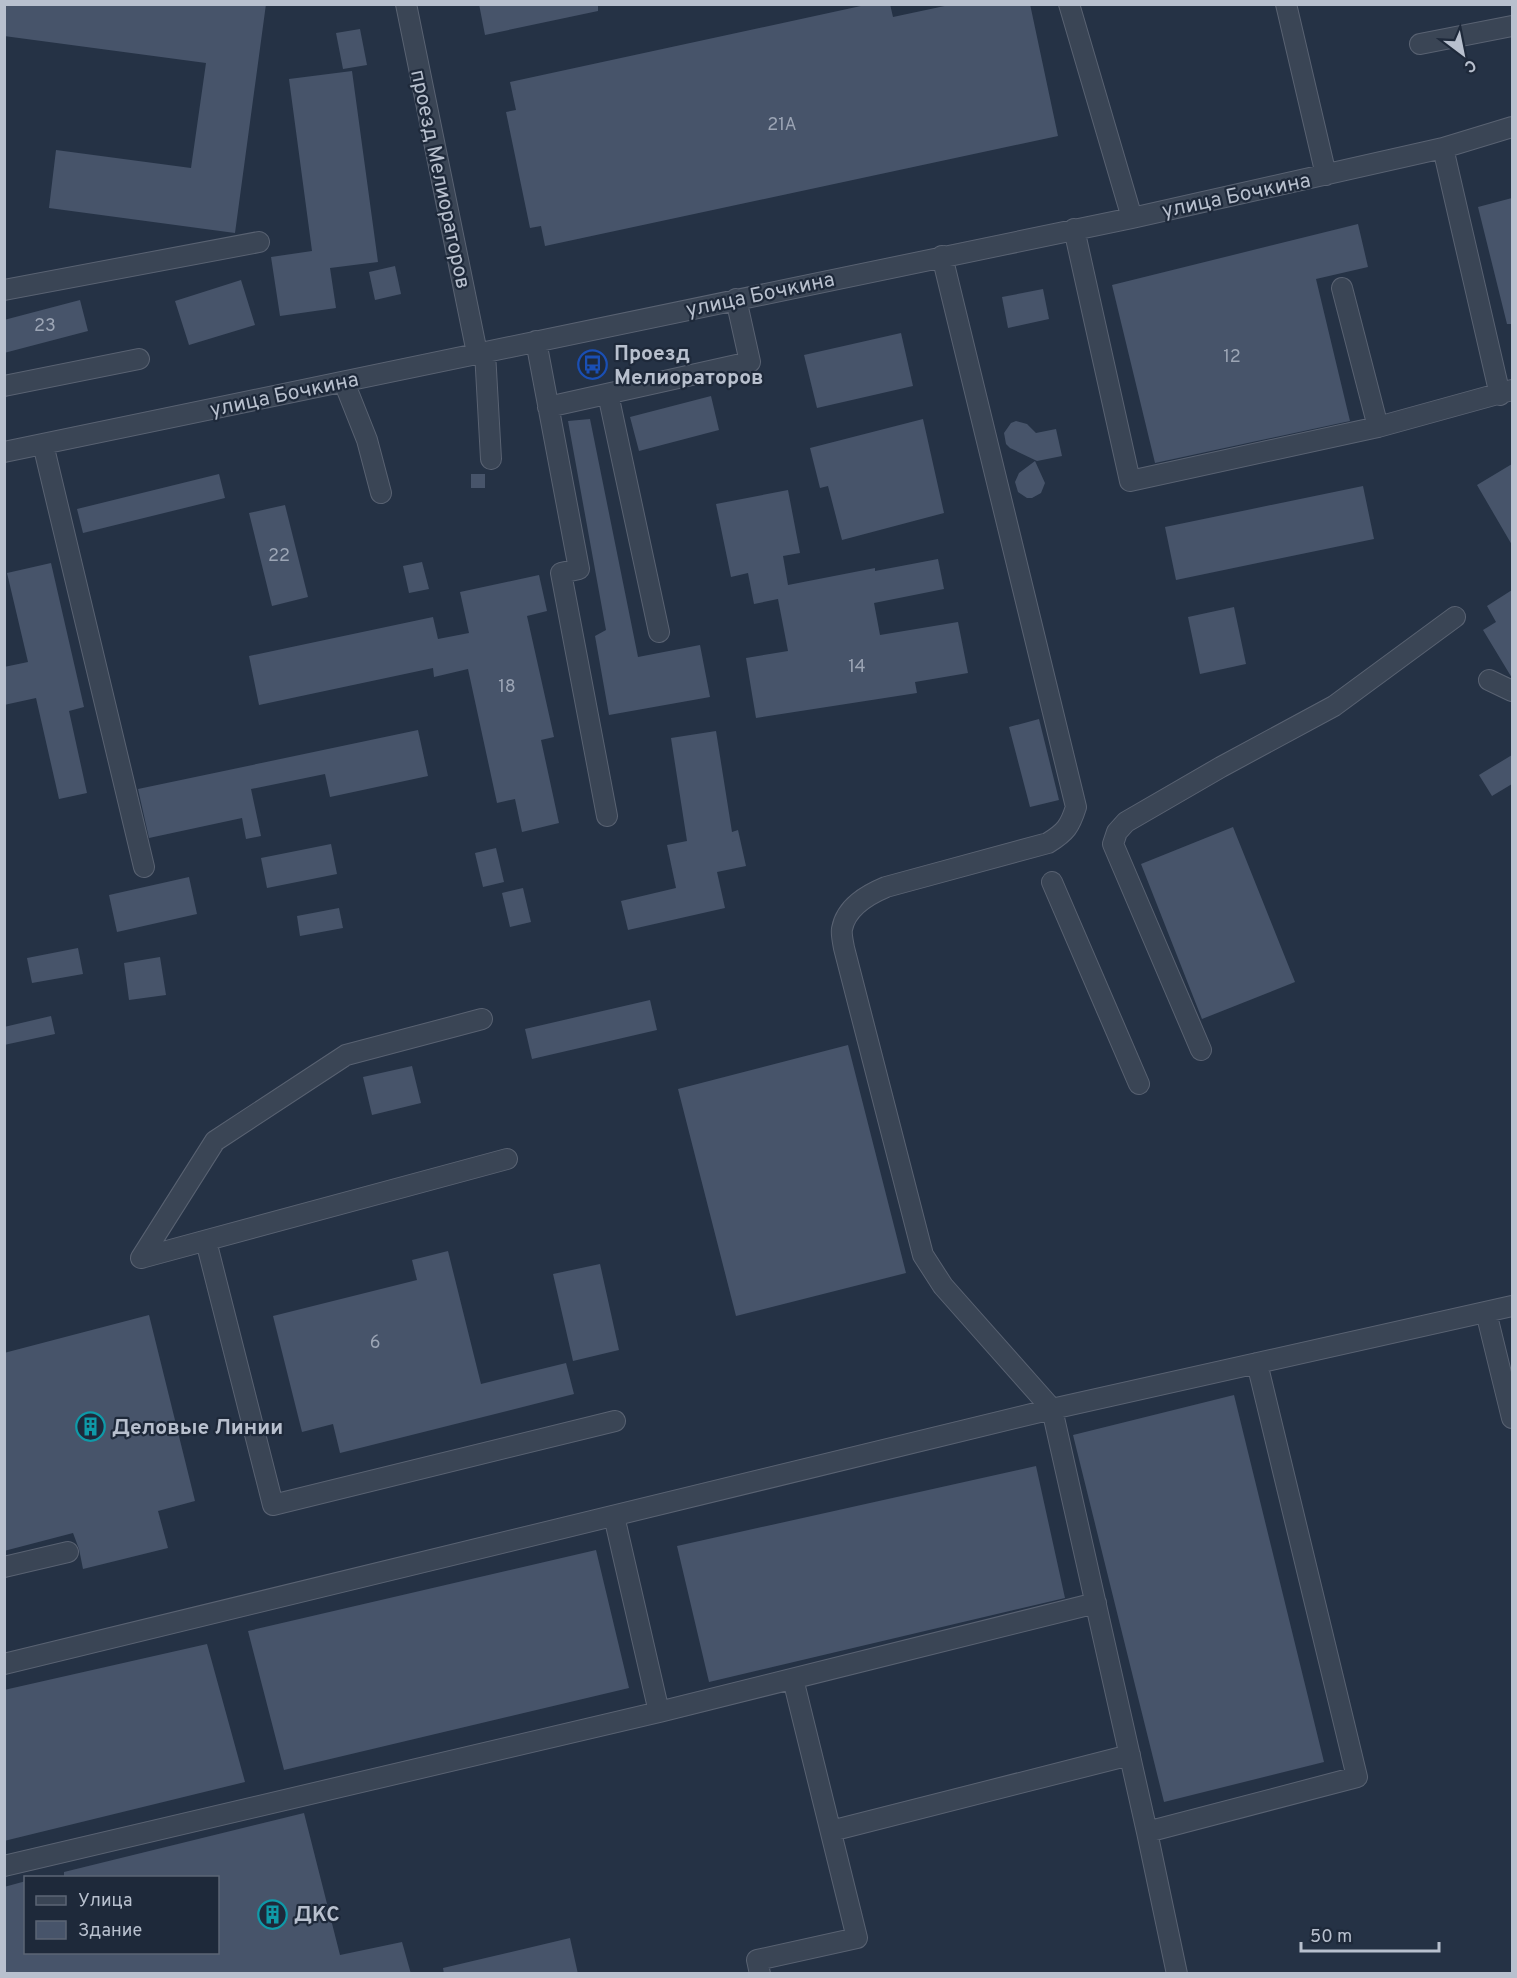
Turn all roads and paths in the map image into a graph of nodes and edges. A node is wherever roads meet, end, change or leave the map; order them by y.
1 (406, 4) edge
2 (1069, 4) edge
3 (1286, 4) edge
4 (1512, 26) edge
5 (1420, 44) dead end
6 (1512, 127) edge
7 (1443, 148) junction
8 (1326, 176) junction
9 (1132, 218) junction
10 (1074, 229) junction
11 (259, 242) dead end
12 (942, 256) junction
13 (1342, 288) dead end
14 (4, 290) edge
15 (736, 299) junction
16 (536, 341) junction
17 (481, 352) junction
18 (140, 359) dead end
19 (344, 382) junction
20 (4, 386) edge
21 (1506, 392) edge
22 (608, 394) junction
23 (548, 407) junction
24 (1378, 428) junction
25 (43, 444) junction
26 (4, 452) edge
27 (491, 459) dead end
28 (381, 493) dead end
29 (1455, 617) dead end
30 (659, 632) dead end
31 (1489, 680) dead end
32 (1512, 691) edge
33 (608, 816) dead end
34 (144, 867) dead end
35 (1053, 882) dead end
36 (482, 1019) dead end
37 (1201, 1050) dead end
38 (1139, 1084) dead end
39 (507, 1159) dead end
40 (206, 1241) junction
41 (1512, 1306) edge
42 (1486, 1312) junction
43 (1257, 1363) junction
44 (1052, 1409) junction
45 (1512, 1418) edge
46 (615, 1421) dead end
47 (614, 1516) junction
48 (68, 1552) dead end
49 (4, 1567) edge
50 (1096, 1603) junction
51 (4, 1664) edge
52 (793, 1679) junction
53 (659, 1712) junction
54 (1130, 1755) junction
55 (831, 1831) junction
56 (1147, 1832) junction
57 (4, 1866) edge
58 (760, 1974) edge
59 (1177, 1974) edge

1 - 17 street, проезд Мелиораторов
2 - 9 street
3 - 8 street
4 - 5 street
6 - 7 street, улица Бочкина
7 - 8 street, улица Бочкина
7 - 21 street
8 - 9 street, улица Бочкина
9 - 10 street, улица Бочкина
10 - 12 street, улица Бочкина
10 - 24 street
11 - 14 street
12 - 15 street, улица Бочкина
12 - 44 street
13 - 24 street
15 - 16 street, улица Бочкина
15 - 22 street
16 - 17 street, улица Бочкина
16 - 23 street
17 - 19 street, улица Бочкина
17 - 27 street, проезд Мелиораторов
18 - 20 street
19 - 25 street, улица Бочкина
19 - 28 street
21 - 24 street
22 - 23 street
22 - 30 street
23 - 33 street
25 - 26 street, улица Бочкина
25 - 34 street
29 - 37 street
31 - 32 street
35 - 38 street
36 - 40 street
39 - 40 street
40 - 46 street
41 - 42 street
42 - 43 street
42 - 45 street
43 - 44 street
43 - 56 street
44 - 47 street
44 - 50 street
47 - 51 street
47 - 53 street
48 - 49 street
50 - 52 street
50 - 54 street
52 - 53 street
52 - 55 street
53 - 57 street
54 - 55 street
54 - 56 street
55 - 58 street
56 - 59 street

